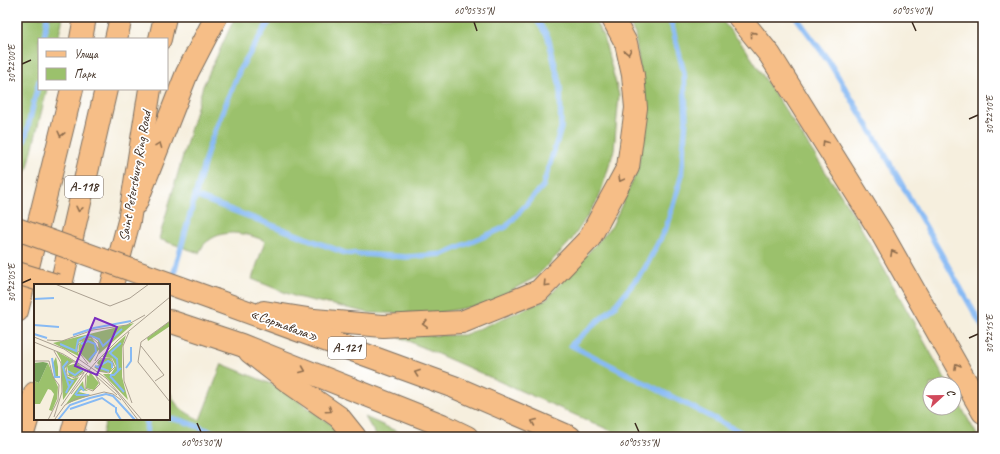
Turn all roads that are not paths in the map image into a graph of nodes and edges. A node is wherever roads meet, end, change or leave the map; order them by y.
1 (78, 17) edge
2 (85, 17) edge
3 (121, 17) edge
4 (165, 17) edge
5 (216, 17) edge
6 (612, 17) edge
7 (739, 17) edge
8 (76, 38) edge
9 (81, 38) edge
10 (116, 38) edge
11 (160, 38) edge
12 (106, 90) edge
13 (150, 90) edge
14 (71, 91) edge
15 (129, 221) junction
16 (17, 229) edge
17 (17, 273) edge
18 (53, 284) edge
19 (61, 284) edge
20 (112, 284) edge
21 (240, 309) junction
22 (17, 311) edge
23 (170, 321) edge
24 (241, 345) junction
25 (34, 396) edge
26 (983, 412) edge
27 (22, 437) edge
28 (355, 437) edge
29 (467, 437) edge
30 (570, 437) edge

1 - 8 main road
2 - 9 main road
3 - 10 main road
4 - 11 main road
15 -> 5 main road
6 -> 21 main road
26 -> 7 main road
12 -> 19 main road, А-118
13 - 15 main road, Saint Petersburg Ring Road
14 -> 22 main road
15 - 20 main road, Saint Petersburg Ring Road
16 - 21 main road, «Сортавала» / А-121, bridge
17 - 18 main road, bridge
30 -> 21 main road, «Сортавала» / А-121
23 - 24 main road, А-121
24 -> 28 main road
24 -> 29 main road, А-121
25 - 27 main road

